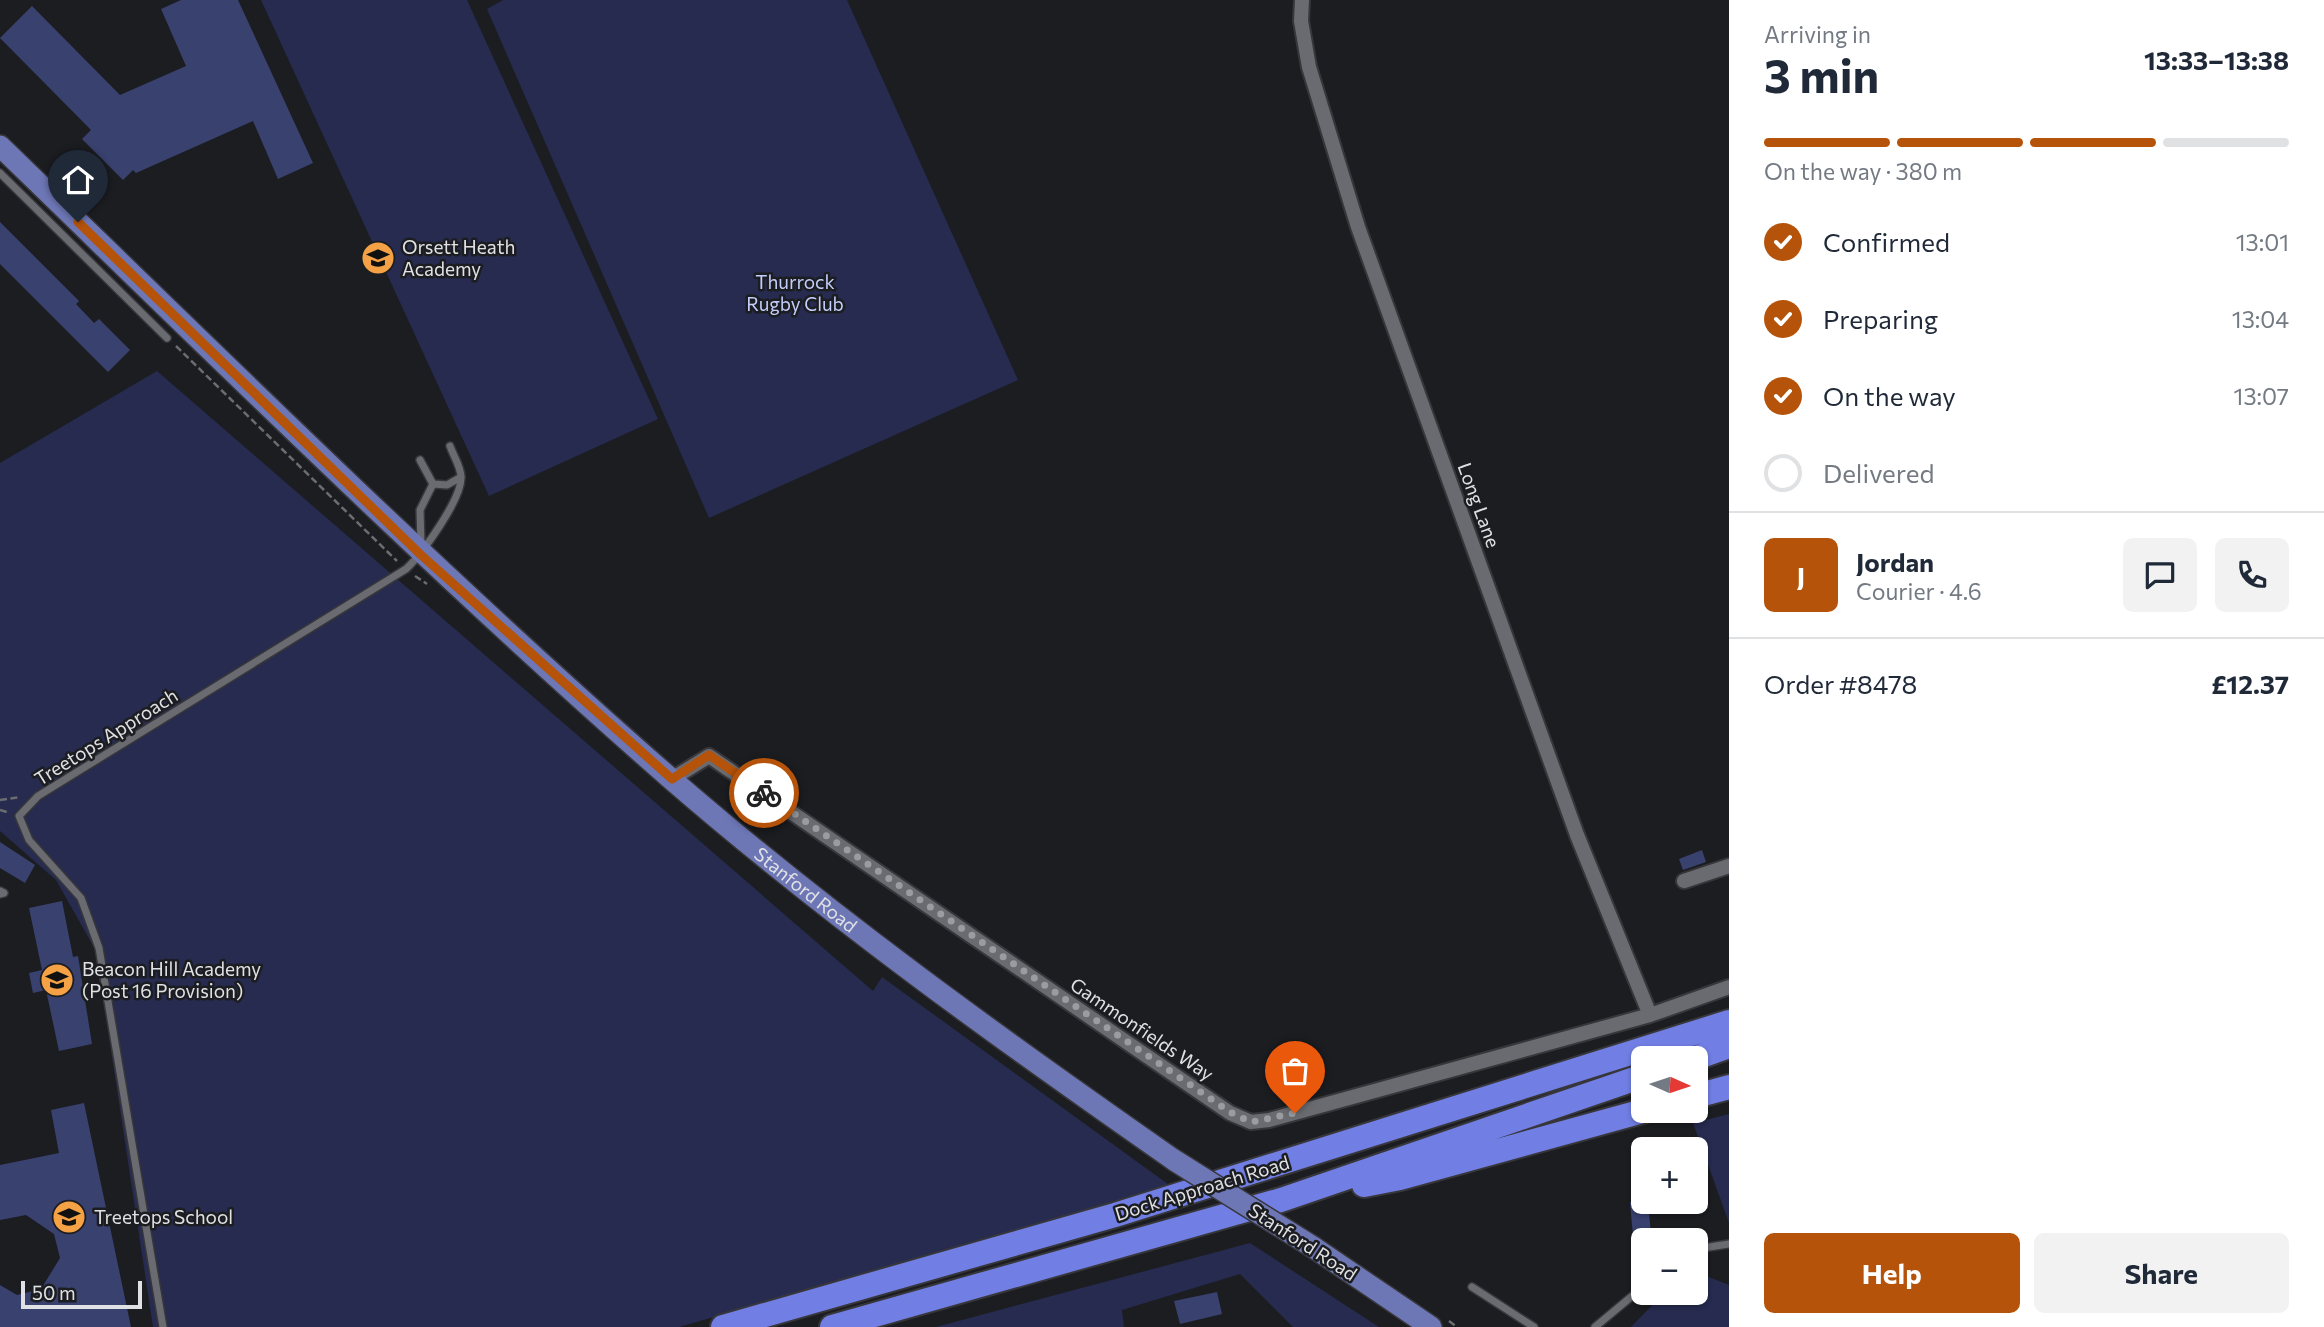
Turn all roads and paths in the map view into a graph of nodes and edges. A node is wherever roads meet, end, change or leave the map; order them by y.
1 (1301, 0) edge
2 (0, 146) edge
3 (0, 173) edge
4 (167, 338) joint
5 (450, 446) dead end
6 (420, 460) dead end
7 (461, 477) junction
8 (433, 484) junction
9 (421, 555) junction
10 (394, 558) dead end
11 (672, 779) junction
12 (1729, 866) edge
13 (1684, 881) dead end
14 (1729, 987) edge
15 (1650, 1015) junction
16 (1727, 1028) edge
17 (1707, 1046) edge
18 (1631, 1080) edge
19 (1729, 1087) edge
20 (1708, 1093) edge
21 (1631, 1114) edge
22 (1280, 1200) junction
23 (1729, 1244) edge
24 (1708, 1247) edge
25 (1472, 1287) dead end
26 (1631, 1297) edge
27 (163, 1327) edge
28 (723, 1327) edge
29 (832, 1327) edge
30 (1431, 1327) edge
31 (1534, 1327) edge
32 (1595, 1327) edge

1 - 15 street, Long Lane
2 - 9 main road, Stanford Road
3 - 4 lane
4 - 10 path
5 - 7 lane
6 - 8 lane
7 - 8 lane
7 - 9 lane
8 - 9 lane
9 - 11 main road, Stanford Road
9 - 27 lane, Treetops Approach
11 - 15 street, Gammonfields Way
11 - 30 main road, Stanford Road, bridge
12 - 13 street
14 - 15 street
16 - 17 highway
16 - 28 highway, Dock Approach Road
18 - 22 highway
19 - 20 highway
21 - 22 highway
22 - 29 highway, Dock Approach Road
23 - 24 lane
25 - 31 lane
26 - 32 lane

